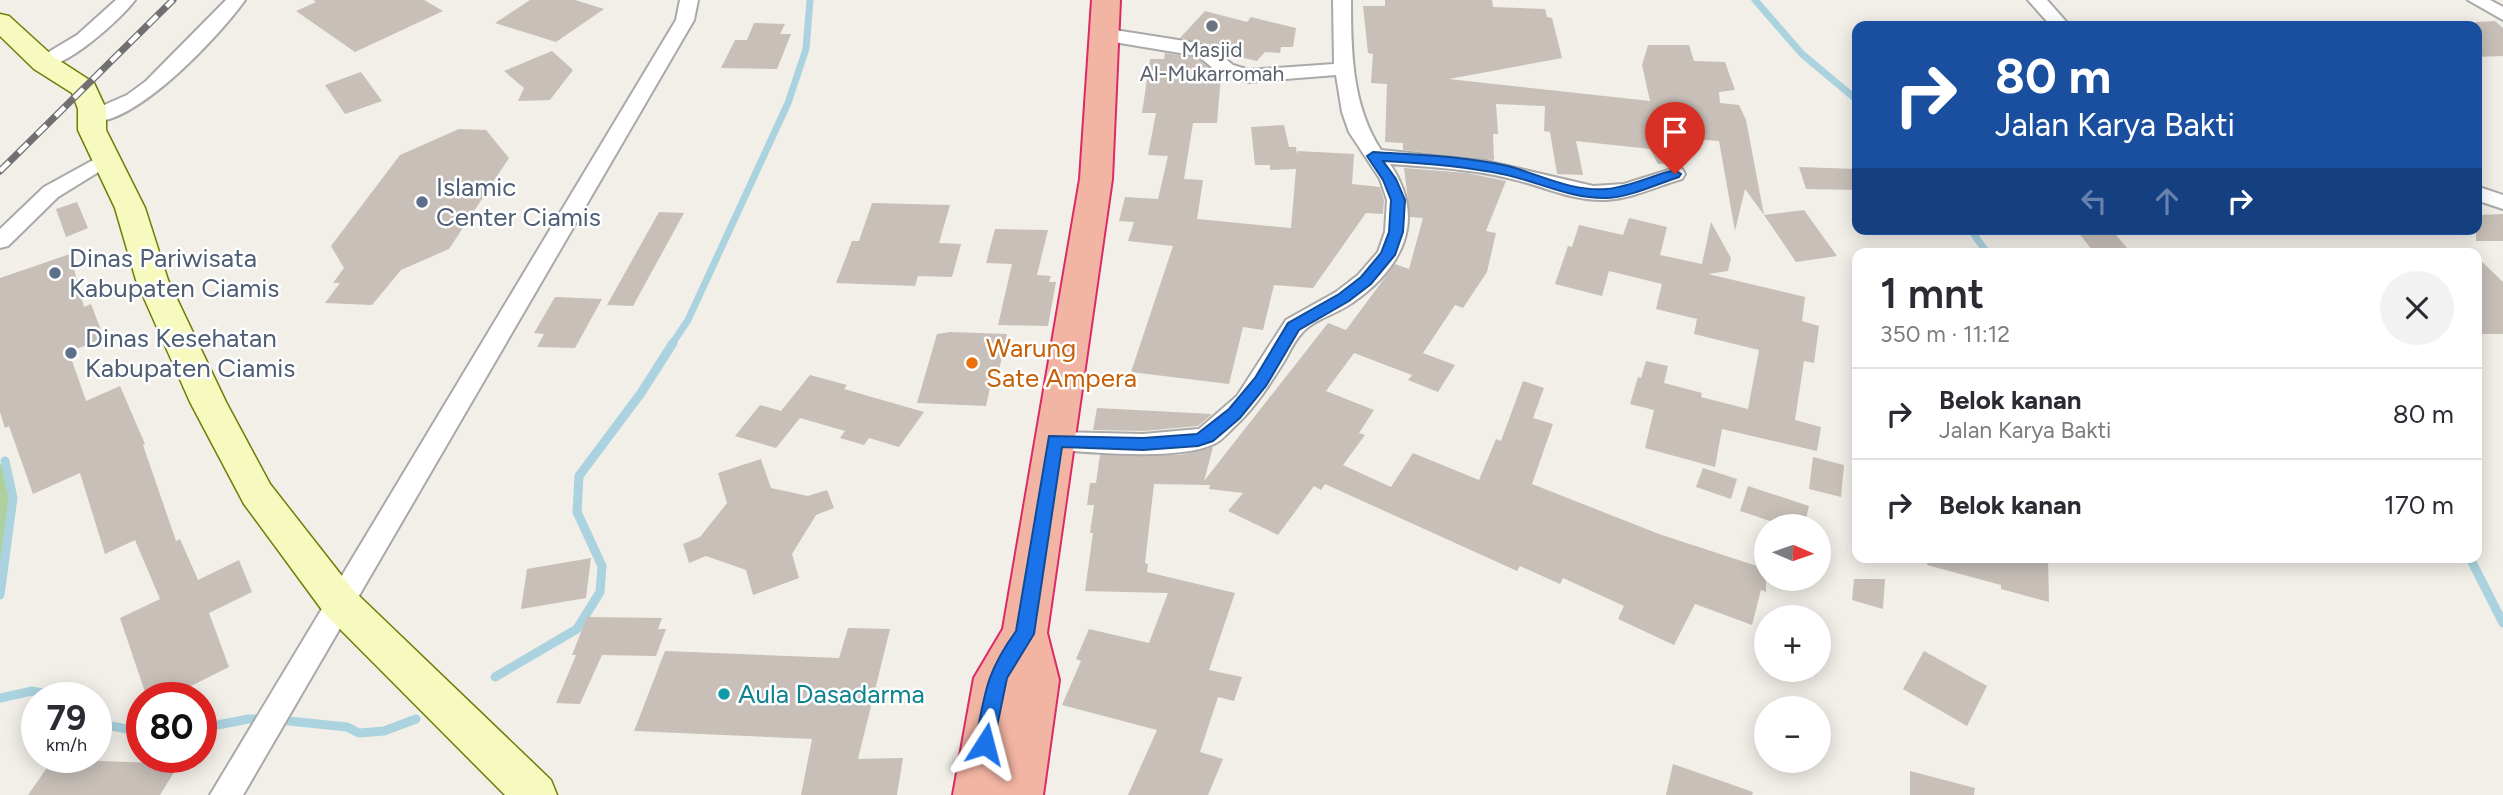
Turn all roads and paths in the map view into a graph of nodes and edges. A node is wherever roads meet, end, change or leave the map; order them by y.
1 (126, 0) edge
2 (236, 0) edge
3 (689, 0) edge
4 (1342, 0) edge
5 (2037, 0) edge
6 (2477, 0) edge
7 (2503, 15) edge
8 (1104, 17) edge
9 (2056, 21) edge
10 (0, 22) edge
11 (44, 63) junction
12 (1343, 69) junction
13 (93, 117) junction
14 (1373, 156) junction
15 (107, 159) junction
16 (1675, 174) dead end
17 (2482, 195) edge
18 (2503, 202) edge
19 (0, 241) edge
20 (1055, 441) junction
21 (339, 602) junction
22 (1025, 634) junction
23 (226, 795) edge
24 (534, 795) edge
25 (976, 795) edge
26 (1019, 795) edge

1 - 11 street
2 - 13 street
3 - 21 street
4 - 12 street
5 - 9 street
6 - 7 street
8 - 12 street
8 - 20 highway
10 - 11 main road
11 - 13 main road
12 - 14 street
13 - 15 main road
14 - 16 street
14 - 20 street
15 - 19 street
15 - 21 main road
17 - 18 street
20 - 22 highway
21 - 23 street
21 - 24 main road
22 - 25 highway
22 - 26 highway

